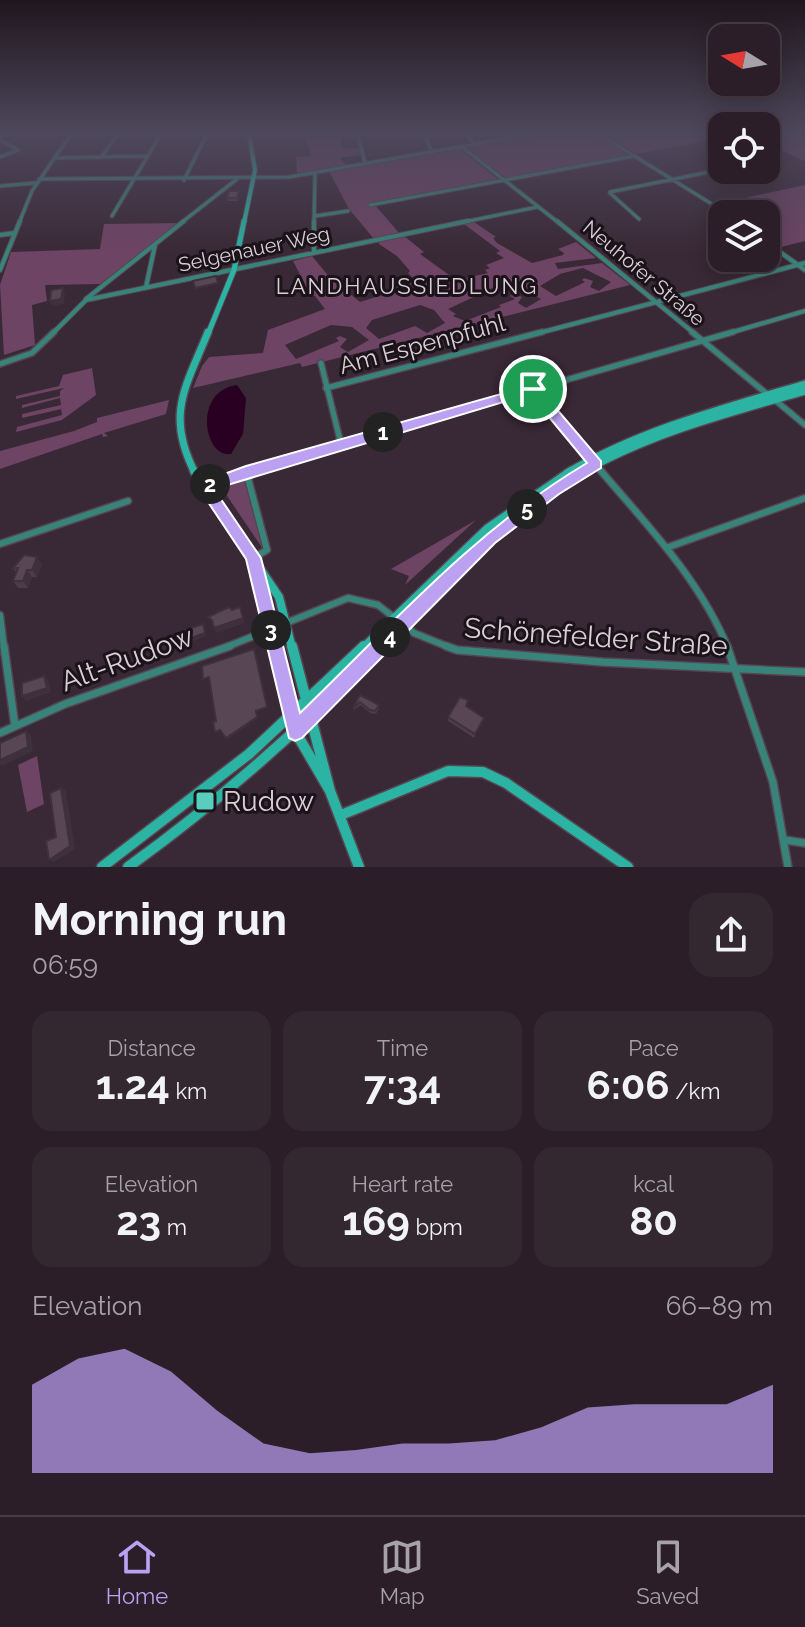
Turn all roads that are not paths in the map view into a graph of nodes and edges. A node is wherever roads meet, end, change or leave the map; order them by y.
1 (42, 174) edge
2 (187, 174) edge
3 (254, 174) edge
4 (297, 174) edge
5 (315, 174) edge
6 (496, 174) edge
7 (538, 174) edge
8 (665, 174) edge
9 (699, 174) edge
10 (134, 177) junction
11 (238, 178) junction
12 (254, 178) junction
13 (673, 179) junction
14 (184, 180) junction
15 (38, 181) junction
16 (504, 181) junction
17 (0, 186) edge
18 (708, 201) edge
19 (370, 205) dead end
20 (537, 207) junction
21 (348, 211) dead end
22 (112, 216) dead end
23 (315, 216) junction
24 (639, 219) dead end
25 (15, 233) junction
26 (0, 235) edge
27 (154, 245) junction
28 (780, 252) edge
29 (314, 253) junction
30 (805, 263) edge
31 (798, 265) junction
32 (0, 270) edge
33 (234, 270) junction
34 (805, 270) edge
35 (146, 287) junction
36 (86, 300) junction
37 (655, 303) junction
38 (805, 311) edge
39 (702, 341) junction
40 (321, 363) dead end
41 (0, 364) edge
42 (805, 384) edge
43 (326, 388) junction
44 (533, 389) junction
45 (805, 391) edge
46 (772, 398) junction
47 (805, 425) edge
48 (341, 444) junction
49 (594, 462) junction
50 (246, 471) junction
51 (205, 486) junction
52 (805, 498) edge
53 (128, 501) dead end
54 (504, 520) junction
55 (0, 544) edge
56 (666, 548) junction
57 (253, 558) junction
58 (436, 574) junction
59 (445, 581) junction
60 (0, 615) edge
61 (393, 617) junction
62 (287, 624) junction
63 (402, 625) junction
64 (271, 631) junction
65 (737, 669) junction
66 (805, 672) edge
67 (307, 701) junction
68 (292, 716) junction
69 (311, 717) junction
70 (15, 726) junction
71 (295, 731) junction
72 (0, 733) edge
73 (206, 790) junction
74 (330, 791) junction
75 (214, 803) junction
76 (341, 815) junction
77 (785, 840) junction
78 (805, 843) edge
79 (102, 867) edge
80 (128, 867) edge
81 (359, 867) edge
82 (628, 867) edge
83 (788, 867) edge

1 - 15 street
2 - 14 street
3 - 12 street
4 - 12 street
5 - 23 street
6 - 16 street, Neuhofer Straße
7 - 16 street
8 - 13 street
9 - 13 street
10 - 14 street
10 - 15 street
10 - 22 street
11 - 12 street
11 - 14 street
11 - 27 street
12 - 33 street
13 - 18 street
13 - 24 street
15 - 17 street
15 - 25 street
16 - 19 street
16 - 20 street, Neuhofer Straße
20 - 29 street, Selgenauer Weg
20 - 37 street, Neuhofer Straße
21 - 23 street
23 - 29 street
25 - 26 street
25 - 32 street
27 - 35 street
27 - 36 street
28 - 31 street
29 - 33 street, Selgenauer Weg
30 - 31 street, Am Espenpfuhl
31 - 34 street
31 - 37 street, Am Espenpfuhl
33 - 35 street, Selgenauer Weg
33 - 51 street
35 - 36 street, Selgenauer Weg
36 - 41 street
37 - 39 street, Neuhofer Straße
37 - 43 street, Am Espenpfuhl
38 - 39 street
39 - 44 street
39 - 46 street, Neuhofer Straße
40 - 43 street
42 - 46 street
43 - 48 street
44 - 48 street
44 - 49 street
45 - 46 street
46 - 47 street, Neuhofer Straße
46 - 49 street
48 - 50 street
49 - 54 street
49 - 56 street
50 - 51 street
50 - 57 street
51 - 57 street
52 - 56 street
53 - 55 street
54 - 58 street
54 - 59 street
56 - 65 street
57 - 62 street
57 - 64 street
58 - 59 street
58 - 61 street
59 - 63 street
60 - 70 street
61 - 62 street, Schönefelder Straße
61 - 63 street, Schönefelder Straße
61 - 67 street
62 - 64 street, Alt-Rudow
62 - 67 street
63 - 65 street, Schönefelder Straße
63 - 69 street
64 - 68 street
64 - 70 street, Alt-Rudow
65 - 66 street, Schönefelder Straße
65 - 77 street
67 - 68 street
67 - 69 street
68 - 71 street
68 - 73 street
69 - 71 street
69 - 74 street
70 - 72 street, Alt-Rudow
71 - 74 street
71 - 75 street
73 - 75 street
73 - 79 street
74 - 76 street
75 - 80 street
76 - 81 street
76 - 82 street
77 - 78 street
77 - 83 street

